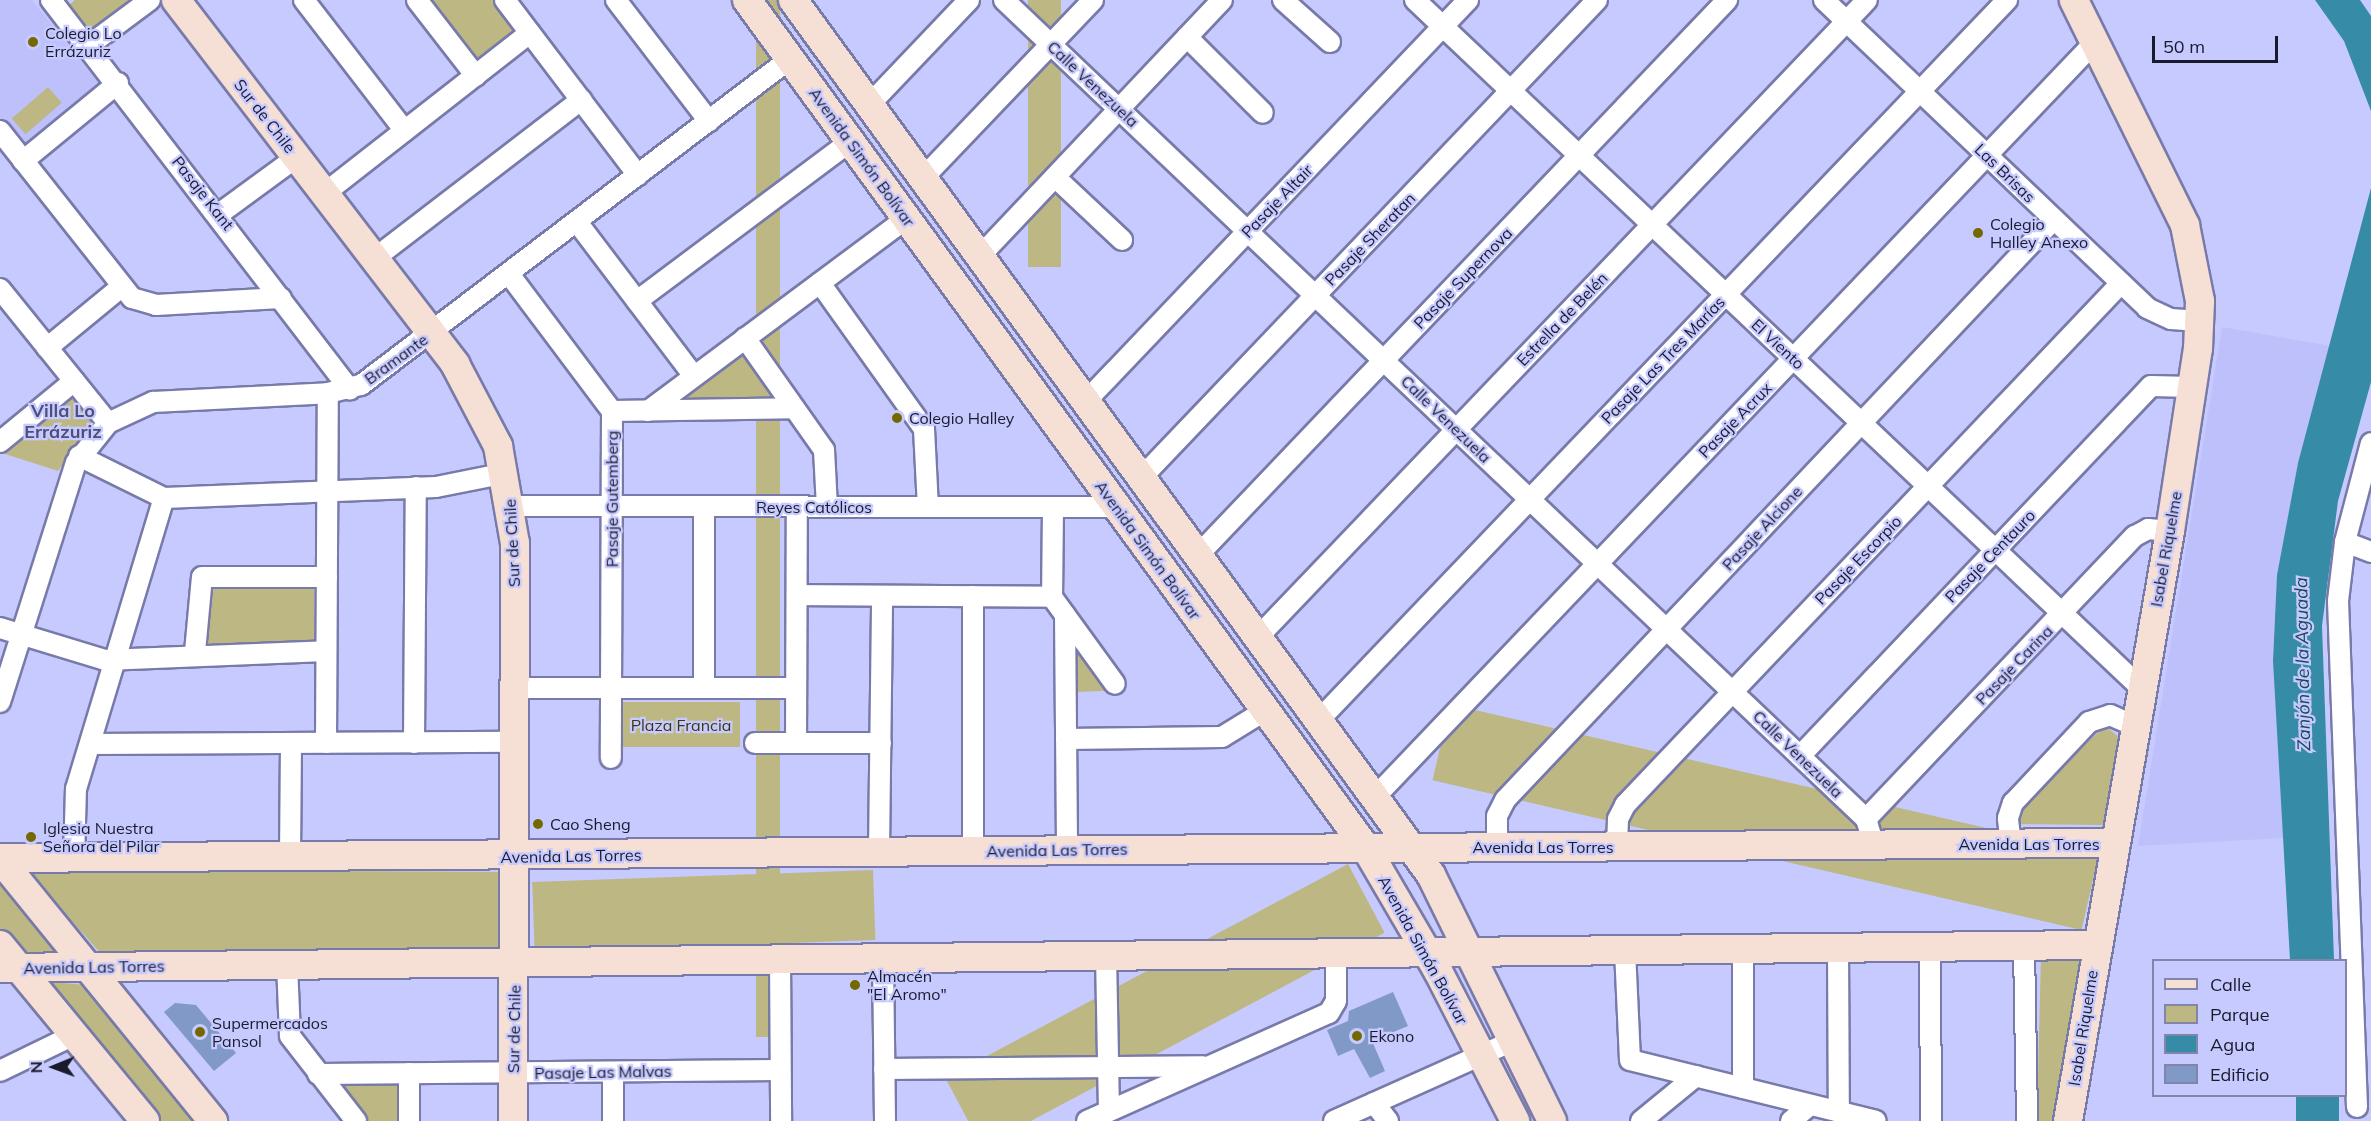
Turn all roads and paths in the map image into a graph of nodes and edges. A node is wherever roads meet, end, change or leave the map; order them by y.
1 (150, 0) edge
2 (176, 0) edge
3 (304, 0) edge
4 (417, 0) edge
5 (505, 0) edge
6 (616, 0) edge
7 (747, 0) edge
8 (793, 0) edge
9 (969, 0) edge
10 (1004, 0) edge
11 (1093, 0) edge
12 (1222, 0) edge
13 (1283, 0) edge
14 (1415, 0) edge
15 (1468, 0) edge
16 (1597, 0) edge
17 (1727, 0) edge
18 (1824, 0) edge
19 (1867, 0) edge
20 (2007, 0) edge
21 (2074, 0) edge
22 (60, 3) edge
23 (1846, 21) junction
24 (1443, 27) junction
25 (530, 33) junction
26 (1187, 37) junction
27 (1330, 42) dead end
28 (2095, 42) junction
29 (1051, 44) junction
30 (88, 46) junction
31 (791, 58) junction
32 (476, 76) junction
33 (118, 83) junction
34 (1511, 91) junction
35 (1920, 92) junction
36 (581, 100) junction
37 (869, 105) junction
38 (1120, 109) junction
39 (1263, 113) dead end
40 (709, 121) junction
41 (0, 131) edge
42 (405, 131) junction
43 (851, 141) junction
44 (1579, 155) junction
45 (1987, 156) junction
46 (297, 157) junction
47 (22, 161) junction
48 (638, 175) junction
49 (1055, 177) junction
50 (923, 178) junction
51 (325, 193) junction
52 (219, 214) junction
53 (907, 218) junction
54 (2054, 219) junction
55 (577, 222) junction
56 (1652, 224) junction
57 (1248, 231) junction
58 (1122, 240) dead end
59 (980, 256) junction
60 (375, 258) junction
61 (509, 274) junction
62 (820, 283) junction
63 (2121, 283) junction
64 (120, 288) junction
65 (0, 289) edge
66 (1726, 294) junction
67 (1316, 295) junction
68 (281, 298) junction
69 (637, 301) junction
70 (2199, 321) junction
71 (432, 332) junction
72 (745, 338) junction
73 (47, 348) junction
74 (1794, 359) junction
75 (1384, 360) junction
76 (694, 376) junction
77 (74, 381) junction
78 (2192, 387) junction
79 (350, 390) junction
80 (328, 393) junction
81 (1086, 401) junction
82 (794, 408) junction
83 (612, 411) junction
84 (648, 411) junction
85 (108, 423) junction
86 (1861, 423) junction
87 (1457, 429) junction
88 (0, 442) edge
89 (2371, 443) edge
90 (79, 456) junction
91 (506, 473) junction
92 (1142, 477) junction
93 (1928, 486) junction
94 (416, 487) junction
95 (327, 488) junction
96 (164, 498) junction
97 (1531, 500) junction
98 (513, 507) junction
99 (612, 507) junction
100 (704, 507) junction
101 (797, 507) junction
102 (827, 507) junction
103 (928, 507) junction
104 (1053, 507) junction
105 (1116, 507) junction
106 (2170, 531) junction
107 (2345, 542) junction
108 (1996, 550) junction
109 (2371, 552) edge
110 (1198, 555) junction
111 (1598, 564) junction
112 (327, 577) junction
113 (796, 596) junction
114 (882, 596) junction
115 (972, 596) junction
116 (1052, 597) junction
117 (2063, 614) junction
118 (1065, 615) junction
119 (0, 628) edge
120 (1666, 629) junction
121 (21, 634) junction
122 (1258, 637) junction
123 (326, 651) junction
124 (195, 652) junction
125 (116, 658) junction
126 (1115, 684) dead end
127 (516, 688) junction
128 (611, 688) junction
129 (704, 688) junction
130 (796, 688) junction
131 (2142, 688) junction
132 (1732, 692) junction
133 (0, 702) edge
134 (1266, 710) junction
135 (1319, 720) junction
136 (2134, 726) junction
137 (1066, 739) junction
138 (516, 742) junction
139 (291, 743) junction
140 (326, 743) junction
141 (414, 743) junction
142 (755, 743) dead end
143 (796, 743) junction
144 (880, 743) junction
145 (91, 744) junction
146 (1800, 756) junction
147 (611, 758) dead end
148 (1375, 797) junction
149 (1870, 832) junction
150 (2115, 843) junction
151 (2011, 844) junction
152 (1617, 847) junction
153 (1366, 848) junction
154 (1413, 848) junction
155 (1497, 848) junction
156 (1067, 850) junction
157 (973, 851) junction
158 (879, 852) junction
159 (514, 857) junction
160 (74, 858) junction
161 (290, 858) junction
162 (0, 859) edge
163 (0, 945) edge
164 (2096, 945) junction
165 (2024, 946) junction
166 (1930, 947) junction
167 (1838, 948) junction
168 (1743, 949) junction
169 (1626, 950) junction
170 (1426, 951) junction
171 (1473, 951) junction
172 (1336, 952) junction
173 (1106, 955) junction
174 (883, 957) junction
175 (780, 958) junction
176 (514, 961) junction
177 (287, 964) junction
178 (90, 967) junction
179 (9, 968) edge
180 (74, 1035) junction
181 (1513, 1041) junction
182 (1482, 1055) junction
183 (1212, 1066) junction
184 (1109, 1067) junction
185 (884, 1069) junction
186 (780, 1070) junction
187 (0, 1071) edge
188 (613, 1071) junction
189 (513, 1072) junction
190 (409, 1073) junction
191 (318, 1074) junction
192 (1696, 1076) junction
193 (1743, 1088) junction
194 (1374, 1103) junction
195 (1810, 1105) junction
196 (2357, 1107) dead end
197 (1109, 1112) junction
198 (1839, 1112) junction
199 (145, 1121) edge
200 (213, 1121) edge
201 (356, 1121) edge
202 (409, 1121) edge
203 (513, 1121) edge
204 (613, 1121) edge
205 (781, 1121) edge
206 (885, 1121) edge
207 (1087, 1121) edge
208 (1334, 1121) edge
209 (1388, 1121) edge
210 (1515, 1121) edge
211 (1552, 1121) edge
212 (1641, 1121) edge
213 (1791, 1121) edge
214 (1876, 1121) edge
215 (1931, 1121) edge
216 (2027, 1121) edge
217 (2068, 1121) edge

1 - 30 street
2 - 46 street, Sur de Chile
3 - 42 street
4 - 32 street
5 - 25 street
6 - 40 street
7 - 31 street, Avenida Simón Bolívar
8 - 37 street
9 - 37 street
10 - 29 street, Calle Venezuela
11 - 29 street
12 - 26 street
13 - 27 street
14 - 24 street, El Viento
15 - 24 street, Pasaje Altair
16 - 34 street, Pasaje Sheratan
17 - 44 street, Pasaje Supernova
18 - 23 street, Las Brisas
19 - 23 street, Estrella de Belén
20 - 35 street, Pasaje Las Tres Marías
21 - 28 street, Isabel Riquelme
22 - 30 street, Pasaje Kant
23 - 35 street, Las Brisas
23 - 56 street, Estrella de Belén
24 - 34 street, El Viento
24 - 57 street, Pasaje Altair
25 - 32 street
25 - 36 street
26 - 38 street
26 - 39 street
28 - 45 street, Pasaje Acrux
28 - 70 street, Isabel Riquelme
29 - 38 street, Calle Venezuela
29 - 50 street
30 - 33 street, Pasaje Kant
31 - 40 street, Bramante
31 - 43 street, Avenida Simón Bolívar
32 - 42 street
33 - 47 street
33 - 52 street, Pasaje Kant
34 - 44 street, El Viento
34 - 67 street, Pasaje Sheratan
35 - 45 street, Las Brisas
35 - 66 street, Pasaje Las Tres Marías
36 - 48 street
36 - 60 street
37 - 50 street
38 - 49 street
38 - 57 street, Calle Venezuela
40 - 48 street, Bramante
41 - 47 street
42 - 51 street
43 - 53 street, Avenida Simón Bolívar
43 - 69 street
44 - 56 street, El Viento
44 - 75 street, Pasaje Supernova
45 - 54 street, Las Brisas
45 - 74 street, Pasaje Acrux
46 - 51 street, Sur de Chile
46 - 52 street
47 - 64 street
48 - 55 street, Bramante
49 - 58 street
49 - 59 street
50 - 59 street
51 - 60 street, Sur de Chile
52 - 68 street, Pasaje Kant
53 - 62 street
53 - 105 street, Avenida Simón Bolívar
54 - 63 street, Las Brisas
54 - 86 street, Pasaje Alcione
55 - 61 street, Bramante
55 - 69 street
56 - 66 street, El Viento
56 - 87 street, Estrella de Belén
57 - 67 street, Calle Venezuela
57 - 81 street, Pasaje Altair
59 - 81 street
60 - 71 street, Sur de Chile
61 - 71 street, Bramante
61 - 83 street, Pasaje Gutemberg
62 - 72 street
62 - 103 street
63 - 70 street, Las Brisas
63 - 93 street, Pasaje Escorpio
64 - 68 street
64 - 73 street
65 - 73 street
66 - 74 street, El Viento
66 - 97 street, Pasaje Las Tres Marías
67 - 75 street, Calle Venezuela
67 - 92 street, Pasaje Sheratan
68 - 79 street, Pasaje Kant
69 - 76 street
70 - 78 street, Isabel Riquelme
71 - 79 street, Bramante
71 - 91 street, Sur de Chile
72 - 76 street
72 - 82 street
73 - 77 street
74 - 86 street, El Viento
74 - 111 street, Pasaje Acrux
75 - 87 street, Calle Venezuela
75 - 110 street, Pasaje Supernova
76 - 84 street
77 - 85 street
77 - 88 street
78 - 106 street, Isabel Riquelme
78 - 108 street, Pasaje Centauro
79 - 80 street, Bramante
80 - 85 street, Bramante
80 - 95 street
81 - 92 street
82 - 84 street
82 - 102 street
83 - 84 street
83 - 99 street, Pasaje Gutemberg
85 - 90 street, Bramante
86 - 93 street, El Viento
86 - 120 street, Pasaje Alcione
87 - 97 street, Calle Venezuela
87 - 122 street, Estrella de Belén
89 - 107 street
90 - 96 street
90 - 121 street, Bramante
91 - 94 street
91 - 98 street, Sur de Chile
92 - 110 street
93 - 108 street, El Viento
93 - 132 street, Pasaje Escorpio
94 - 95 street
94 - 141 street
95 - 96 street
95 - 112 street
96 - 125 street
97 - 111 street, Calle Venezuela
97 - 135 street, Pasaje Las Tres Marías
98 - 99 street, Reyes Católicos
98 - 127 street, Sur de Chile
99 - 100 street, Reyes Católicos
99 - 128 street, Pasaje Gutemberg
100 - 101 street, Reyes Católicos
100 - 129 street
101 - 102 street, Reyes Católicos
101 - 113 street
102 - 103 street, Reyes Católicos
103 - 104 street, Reyes Católicos
104 - 105 street, Reyes Católicos
104 - 116 street
105 - 134 street, Avenida Simón Bolívar
106 - 117 street, Pasaje Carina
106 - 131 street, Isabel Riquelme
107 - 109 street
107 - 196 street
108 - 117 street, El Viento
108 - 146 street, Pasaje Centauro
110 - 122 street
111 - 120 street, Calle Venezuela
111 - 148 street, Pasaje Acrux
112 - 123 street
112 - 124 street
113 - 114 street
113 - 130 street
114 - 115 street
114 - 144 street
115 - 116 street
115 - 157 street
116 - 118 street
117 - 131 street, El Viento
117 - 149 street, Pasaje Carina
118 - 126 street
118 - 137 street
119 - 121 street
120 - 132 street, Calle Venezuela
120 - 155 street, Pasaje Alcione
121 - 125 street
121 - 133 street, Bramante
122 - 135 street
123 - 124 street
123 - 140 street
124 - 125 street
125 - 145 street
127 - 128 street
127 - 138 street, Sur de Chile
128 - 129 street
128 - 147 street, Pasaje Gutemberg
129 - 130 street
130 - 143 street
131 - 136 street, Isabel Riquelme
132 - 146 street, Calle Venezuela
132 - 152 street, Pasaje Escorpio
134 - 137 street
134 - 153 street, Avenida Simón Bolívar
135 - 148 street
136 - 150 street, Isabel Riquelme
136 - 151 street
137 - 156 street
138 - 141 street
138 - 159 street, Sur de Chile
139 - 140 street
139 - 145 street
139 - 161 street
140 - 141 street
142 - 143 street
143 - 144 street
144 - 158 street
145 - 160 street
146 - 149 street, Calle Venezuela
148 - 154 street
149 - 151 street, Avenida Las Torres
149 - 152 street, Avenida Las Torres
150 - 151 street, Avenida Las Torres
150 - 164 street, Isabel Riquelme
152 - 155 street, Avenida Las Torres
153 - 154 street, Avenida Las Torres
153 - 156 street, Avenida Las Torres
153 - 170 street, Avenida Simón Bolívar
154 - 155 street, Avenida Las Torres
154 - 171 street
156 - 157 street, Avenida Las Torres
157 - 158 street, Avenida Las Torres
158 - 159 street, Avenida Las Torres
159 - 161 street, Avenida Las Torres
159 - 176 street, Sur de Chile
160 - 161 street, Avenida Las Torres
160 - 162 street, Avenida Las Torres
162 - 178 street
163 - 179 street
164 - 165 street, Avenida Las Torres
164 - 217 street, Isabel Riquelme
165 - 166 street, Avenida Las Torres
165 - 216 street
166 - 167 street, Avenida Las Torres
166 - 215 street
167 - 168 street, Avenida Las Torres
167 - 198 street
168 - 169 street, Avenida Las Torres
168 - 193 street
169 - 171 street, Avenida Las Torres
169 - 192 street
170 - 171 street, Avenida Las Torres
170 - 172 street, Avenida Las Torres
170 - 182 street, Avenida Simón Bolívar
171 - 181 street
172 - 173 street, Avenida Las Torres
172 - 183 street
173 - 174 street, Avenida Las Torres
173 - 184 street
174 - 175 street, Avenida Las Torres
174 - 185 street
175 - 176 street, Avenida Las Torres
175 - 186 street
176 - 177 street, Avenida Las Torres
176 - 189 street, Sur de Chile
177 - 178 street, Avenida Las Torres
177 - 191 street
178 - 179 street, Avenida Las Torres
178 - 200 street
179 - 180 street
180 - 187 street
180 - 199 street
181 - 182 street
181 - 211 street
182 - 194 street
182 - 210 street, Avenida Simón Bolívar
183 - 184 street
183 - 197 street
184 - 185 street
184 - 197 street
185 - 206 street
186 - 188 street, Pasaje Las Malvas
186 - 205 street
188 - 189 street, Pasaje Las Malvas
188 - 204 street
189 - 190 street, Pasaje Las Malvas
189 - 203 street, Sur de Chile
190 - 191 street, Pasaje Las Malvas
190 - 202 street
191 - 201 street
192 - 193 street
192 - 212 street
193 - 195 street
194 - 208 street
194 - 209 street
195 - 198 street
195 - 213 street
197 - 207 street
198 - 214 street

